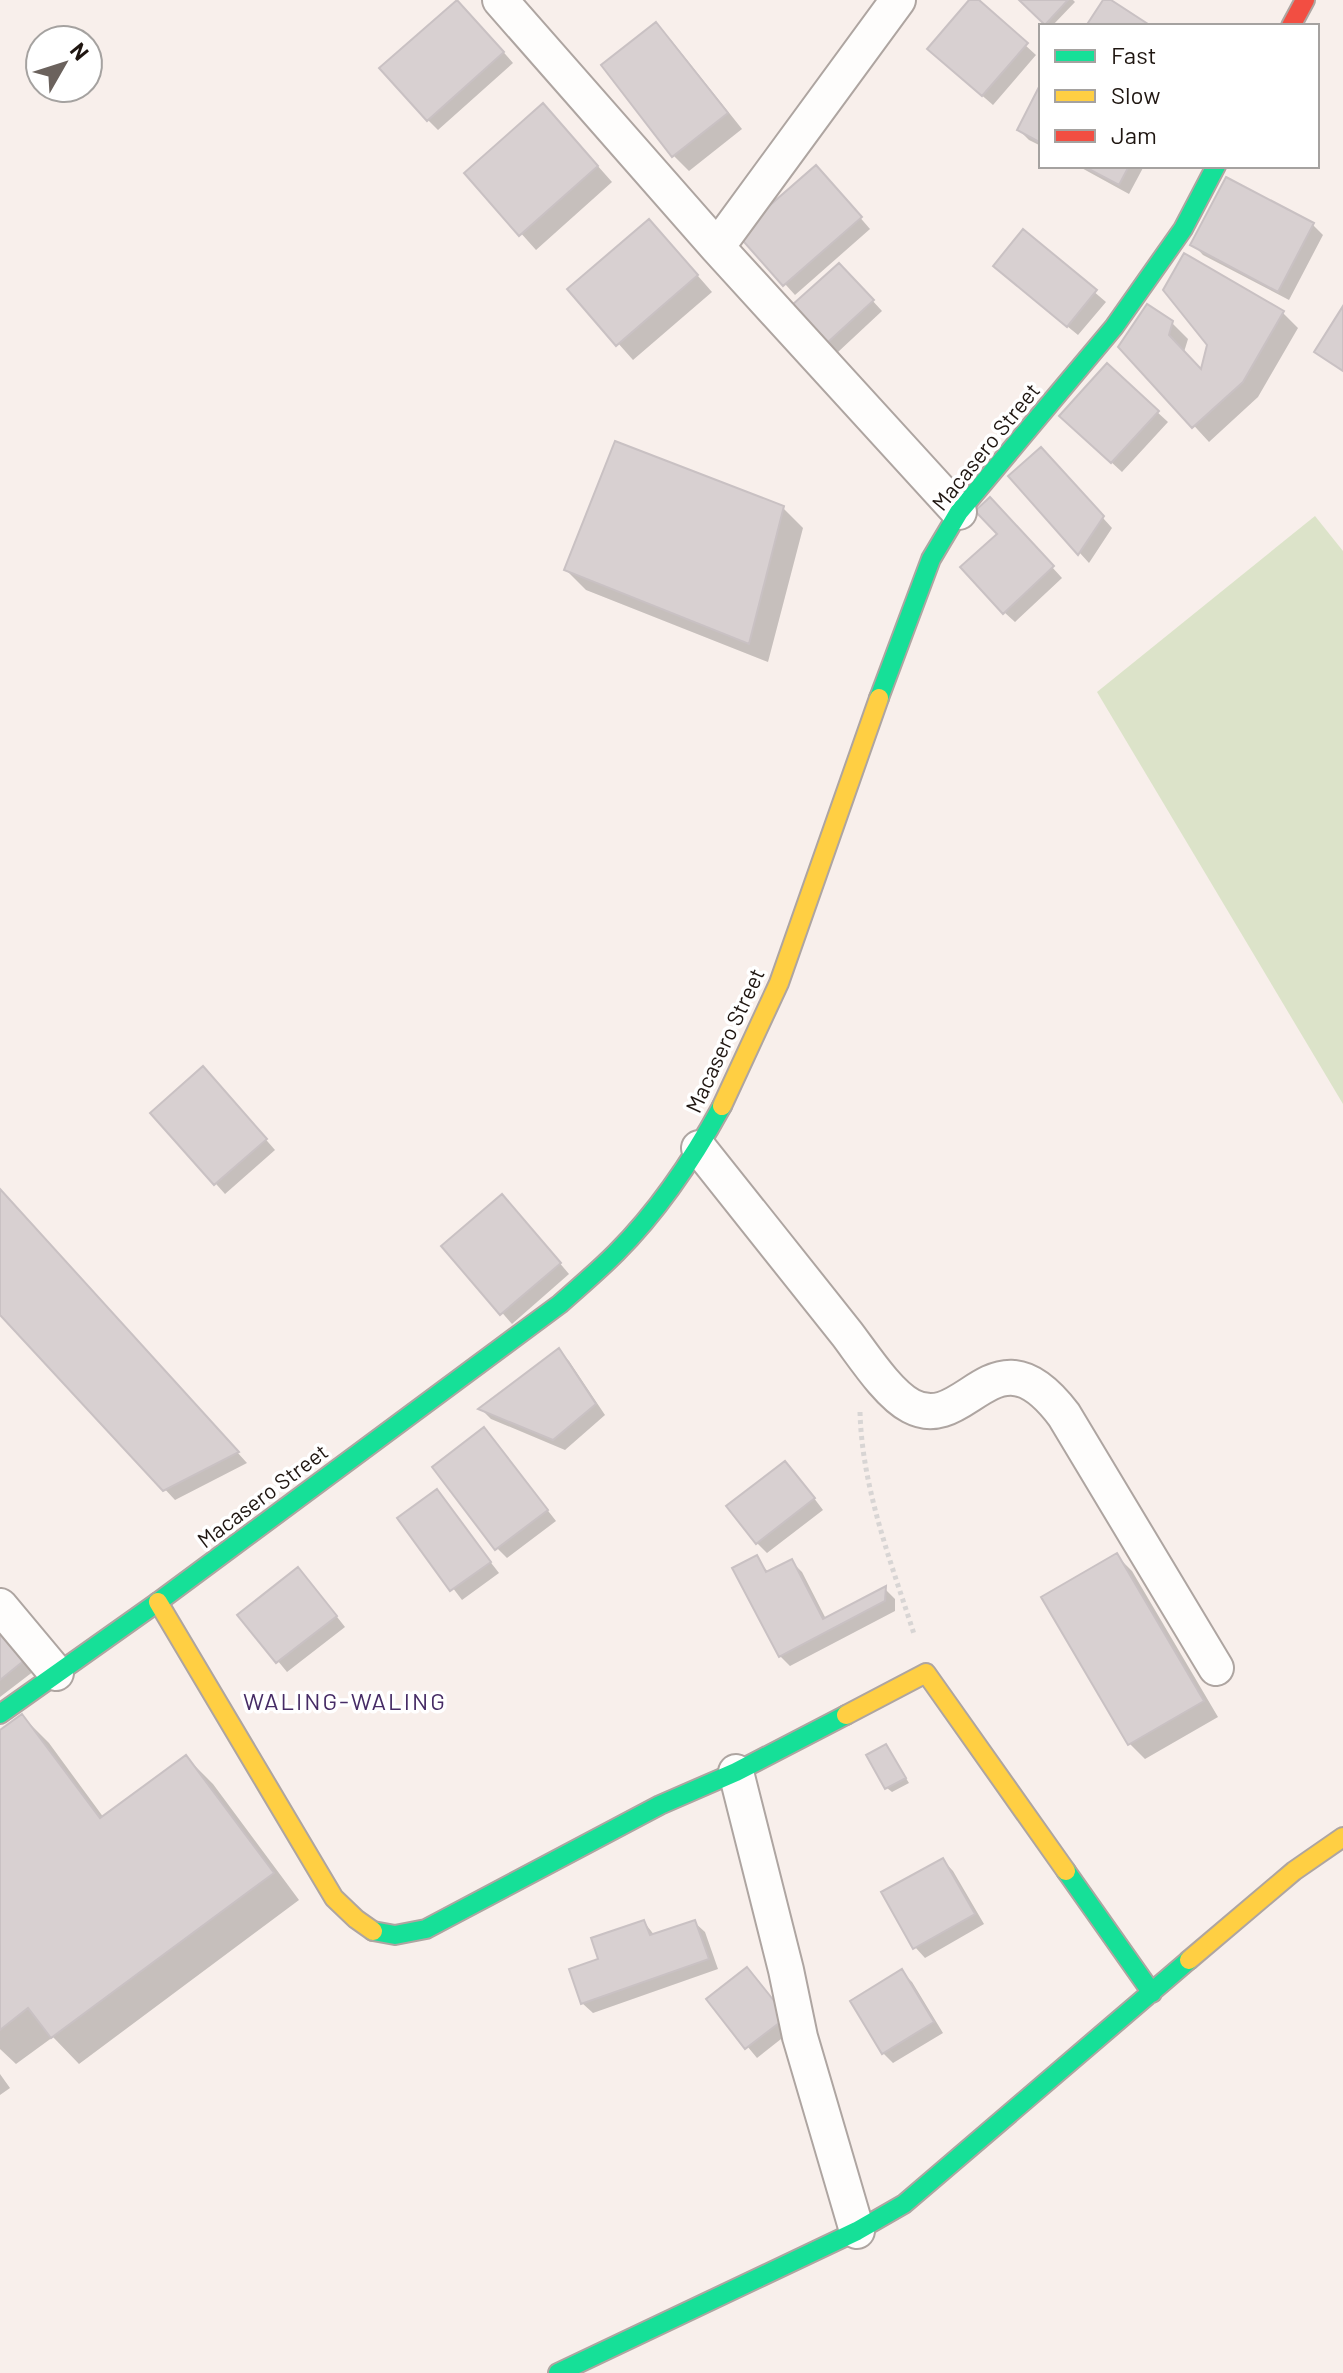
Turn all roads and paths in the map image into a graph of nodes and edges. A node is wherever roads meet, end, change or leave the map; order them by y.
1 (500, 0) edge
2 (898, 0) edge
3 (1305, 0) edge
4 (1292, 24) edge
5 (1215, 168) edge
6 (717, 247) junction
7 (959, 512) junction
8 (699, 1148) junction
9 (860, 1407) dead end
10 (158, 1602) junction
11 (0, 1606) edge
12 (1216, 1668) dead end
13 (56, 1673) junction
14 (926, 1673) junction
15 (0, 1714) edge
16 (736, 1772) junction
17 (1343, 1837) edge
18 (1152, 1993) junction
19 (857, 2231) junction
20 (558, 2373) edge

1 - 6 street
2 - 6 street
3 - 4 street
5 - 7 street, Macasero Street
6 - 7 street
7 - 8 street, Macasero Street
8 - 10 street, Macasero Street
8 - 12 street
9 - 14 path
10 - 13 street, Macasero Street
10 - 16 street
11 - 13 street
13 - 15 street, Macasero Street
14 - 16 street
14 - 18 street
16 - 19 street
17 - 18 street
18 - 19 street
19 - 20 street

